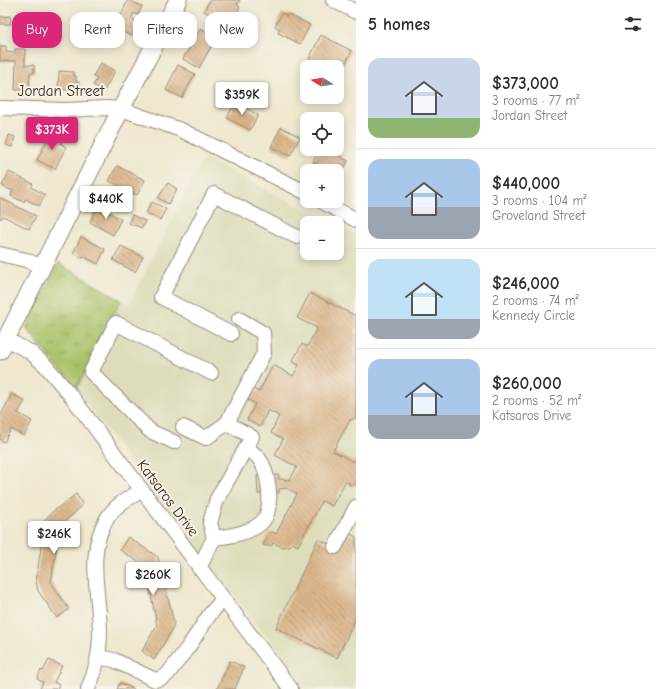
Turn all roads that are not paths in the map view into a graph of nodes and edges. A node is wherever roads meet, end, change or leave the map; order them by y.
1 (178, 0) edge
2 (333, 0) edge
3 (356, 12) edge
4 (0, 108) edge
5 (122, 109) junction
6 (300, 190) edge
7 (334, 208) edge
8 (356, 220) edge
9 (297, 237) dead end
10 (0, 254) edge
11 (42, 267) junction
12 (239, 319) dead end
13 (231, 334) dead end
14 (3, 345) edge
15 (211, 373) dead end
16 (228, 423) junction
17 (183, 427) dead end
18 (174, 442) dead end
19 (246, 448) junction
20 (141, 491) junction
21 (356, 507) edge
22 (351, 526) edge
23 (214, 538) junction
24 (335, 547) dead end
25 (200, 568) junction
26 (223, 599) junction
27 (98, 657) junction
28 (88, 689) edge
29 (291, 689) edge

1 - 5 main road
2 - 3 street
4 - 5 street, Jordan Street
5 - 6 street, Jordan Street
5 - 11 main road
7 - 8 street
9 - 13 street
10 - 11 street
11 - 14 main road
12 - 16 street
14 - 20 street, Katsaros Drive
15 - 18 street
16 - 17 street
16 - 19 street
19 - 23 street
19 - 23 street
20 - 25 street, Katsaros Drive
20 - 27 street
21 - 22 street
22 - 24 street
23 - 25 street
25 - 26 street, Katsaros Drive
26 - 27 street
26 - 29 street, Katsaros Drive
27 - 28 street

